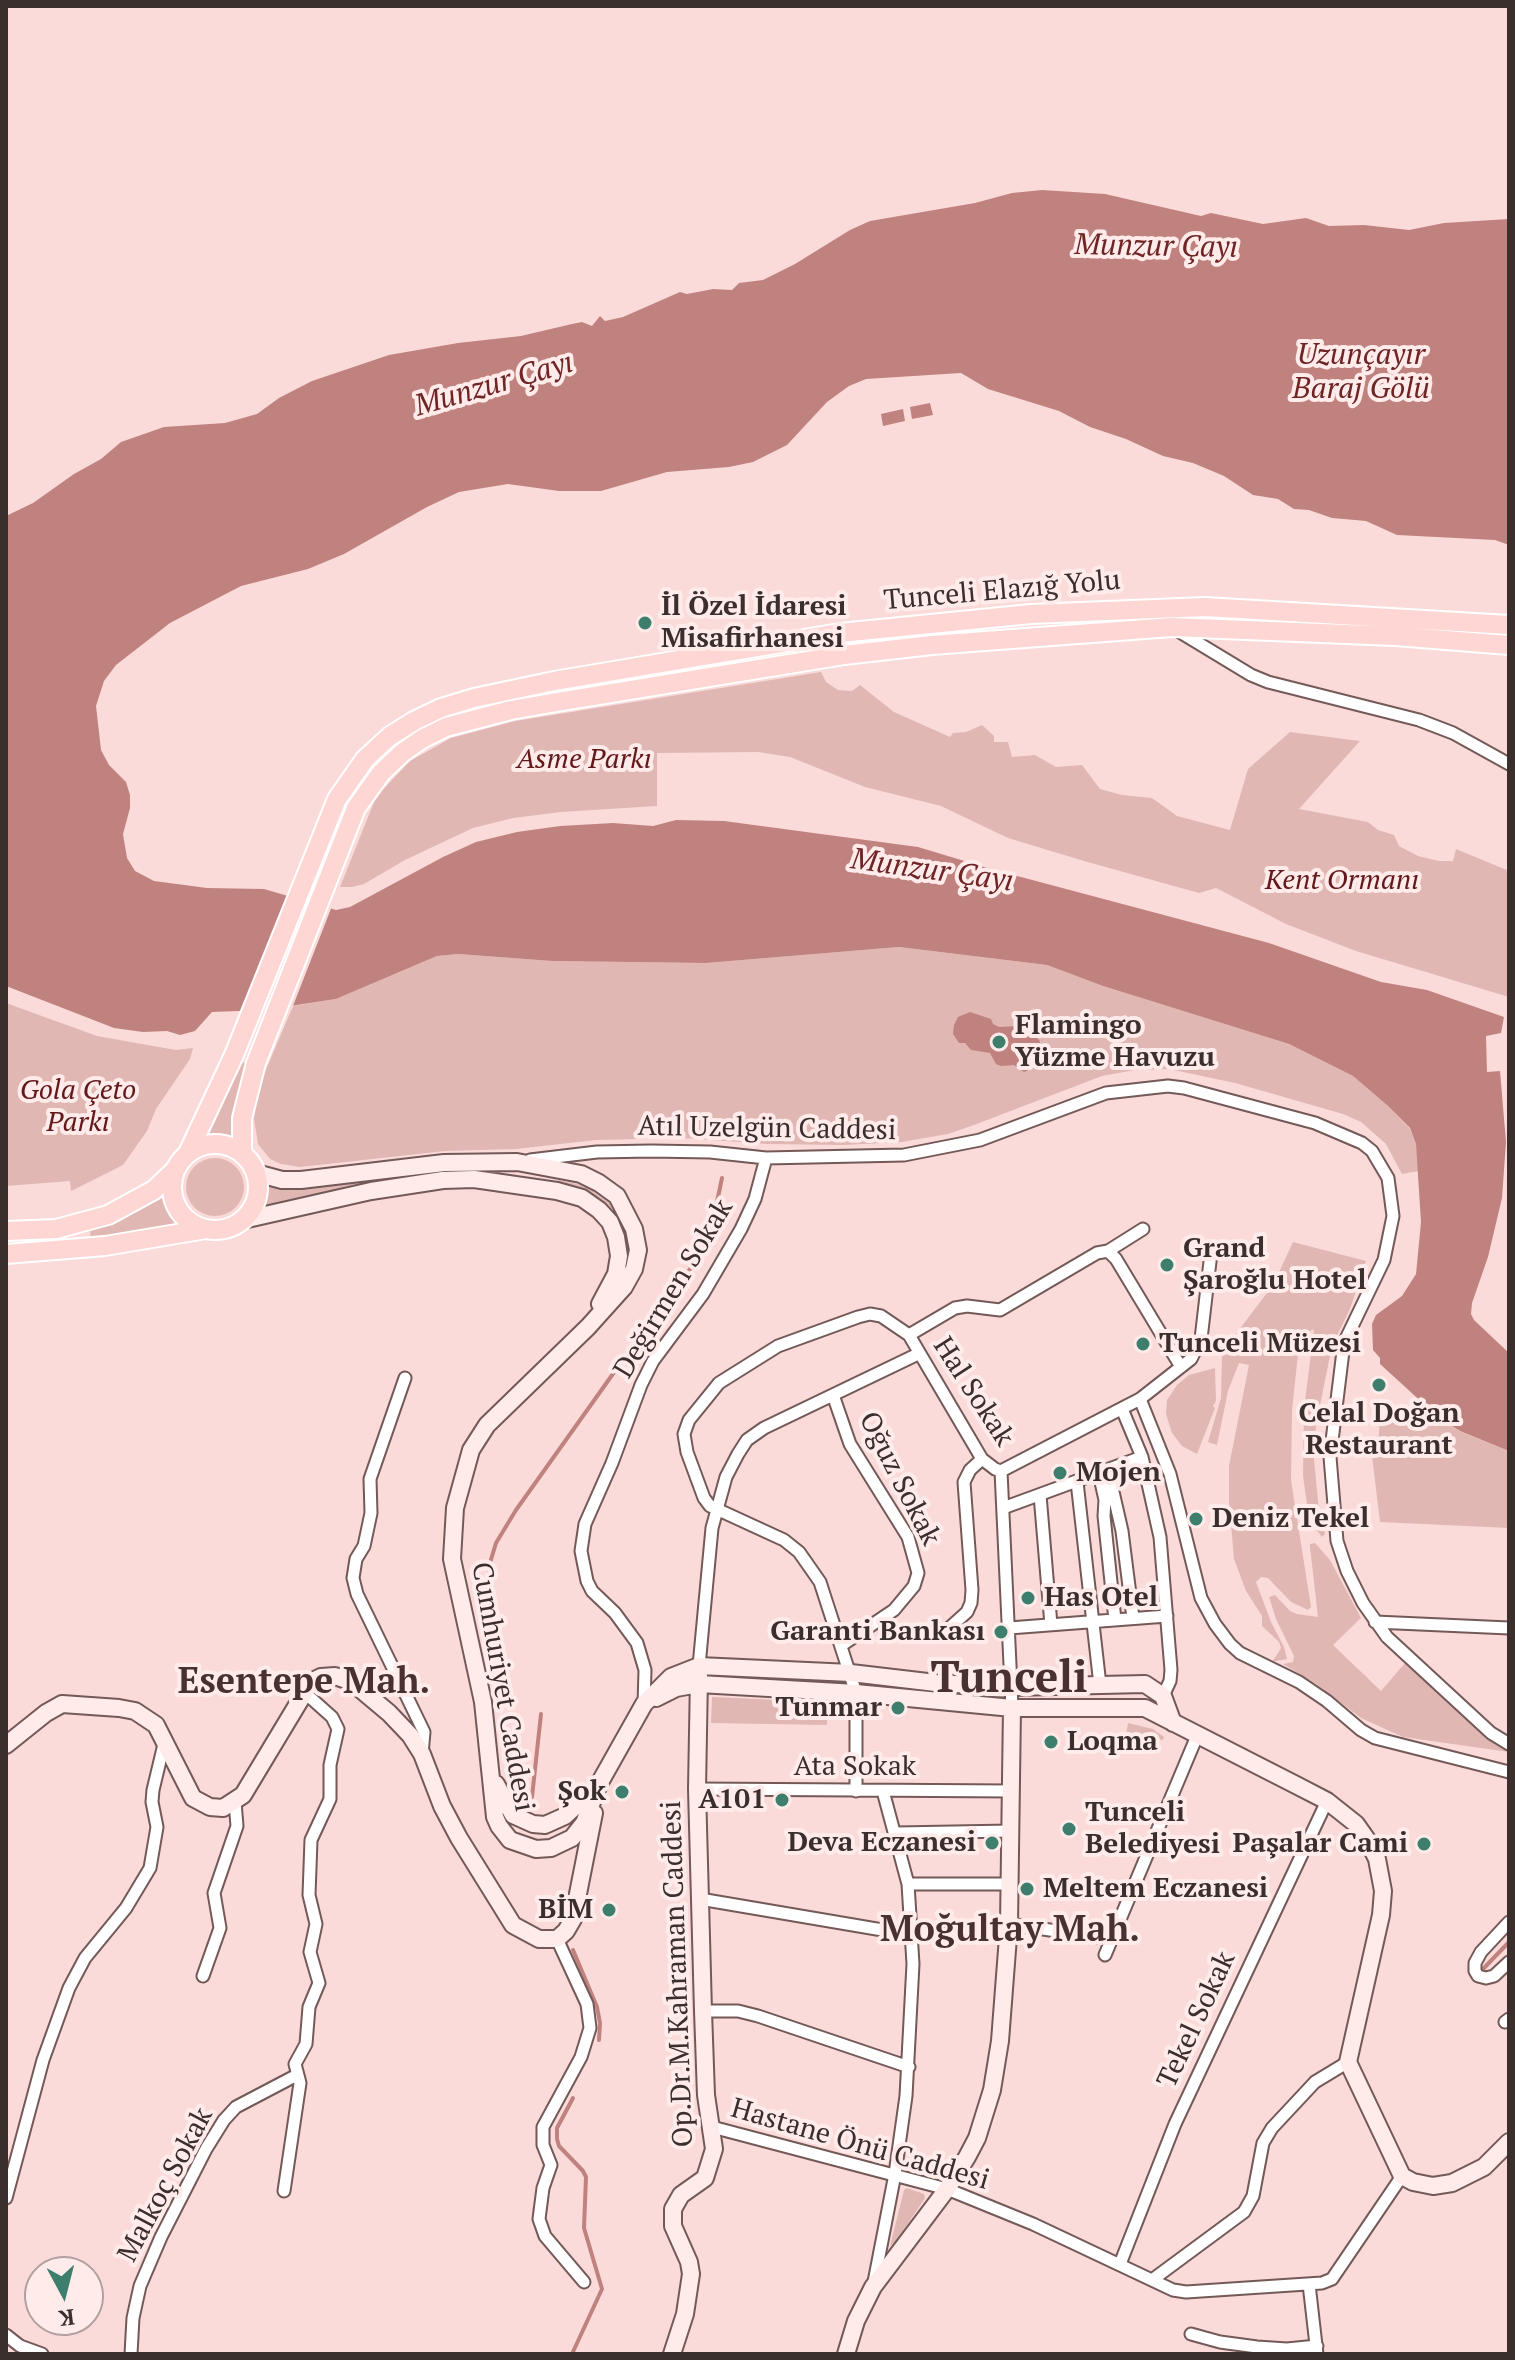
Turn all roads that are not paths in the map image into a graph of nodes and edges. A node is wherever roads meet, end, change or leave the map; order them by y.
1 (1146, 608) junction
2 (1509, 625) edge
3 (1172, 627) junction
4 (1509, 645) edge
5 (1509, 764) edge
6 (188, 1153) junction
7 (242, 1153) junction
8 (766, 1158) junction
9 (517, 1162) junction
10 (175, 1170) junction
11 (256, 1173) junction
12 (243, 1220) junction
13 (206, 1229) junction
14 (1143, 1229) dead end
15 (6, 1231) edge
16 (1108, 1251) junction
17 (1211, 1253) dead end
18 (6, 1254) edge
19 (588, 1327) junction
20 (909, 1335) junction
21 (918, 1354) junction
22 (1181, 1367) junction
23 (405, 1378) dead end
24 (833, 1395) junction
25 (1140, 1399) junction
26 (1122, 1409) junction
27 (1142, 1457) junction
28 (982, 1459) junction
29 (1001, 1471) junction
30 (1103, 1472) junction
31 (1077, 1482) junction
32 (1040, 1495) junction
33 (1003, 1508) junction
34 (716, 1511) junction
35 (1167, 1616) junction
36 (1133, 1618) junction
37 (1115, 1620) junction
38 (1093, 1622) junction
39 (1375, 1622) junction
40 (1051, 1625) junction
41 (1009, 1628) junction
42 (1509, 1628) edge
43 (947, 1630) dead end
44 (842, 1645) junction
45 (699, 1666) junction
46 (851, 1673) junction
47 (699, 1684) junction
48 (1100, 1685) junction
49 (1012, 1687) junction
50 (304, 1692) junction
51 (856, 1693) junction
52 (1163, 1696) junction
53 (644, 1704) junction
54 (1012, 1708) junction
55 (1173, 1723) junction
56 (1197, 1736) junction
57 (166, 1740) junction
58 (1509, 1744) edge
59 (6, 1745) edge
60 (422, 1754) junction
61 (1509, 1772) edge
62 (492, 1777) junction
63 (599, 1784) junction
64 (697, 1789) junction
65 (856, 1791) junction
66 (883, 1791) junction
67 (1012, 1791) junction
68 (1327, 1801) junction
69 (235, 1802) junction
70 (1011, 1831) junction
71 (896, 1833) junction
72 (908, 1884) junction
73 (1010, 1884) junction
74 (700, 1899) junction
75 (1509, 1922) edge
76 (1008, 1930) junction
77 (912, 1935) junction
78 (557, 1939) junction
79 (1111, 1939) junction
80 (1105, 1955) dead end
81 (1509, 1962) edge
82 (203, 1976) dead end
83 (703, 2011) junction
84 (1348, 2062) junction
85 (909, 2067) junction
86 (297, 2075) junction
87 (712, 2127) junction
88 (1509, 2142) edge
89 (895, 2174) junction
90 (1402, 2176) junction
91 (947, 2189) junction
92 (284, 2191) dead end
93 (6, 2198) edge
94 (1120, 2264) junction
95 (1152, 2280) junction
96 (584, 2282) dead end
97 (1309, 2284) junction
98 (873, 2287) junction
99 (1191, 2334) dead end
100 (6, 2335) edge
101 (1317, 2350) edge
102 (42, 2354) edge
103 (131, 2354) edge
104 (672, 2354) edge
105 (846, 2354) edge

1 - 2 main road, Tunceli Elazığ Yolu
1 - 3 street
1 - 6 main road, Tunceli Elazığ Yolu
3 - 4 main road, Tunceli Elazığ Yolu
3 - 5 street
3 - 7 main road, Tunceli Elazığ Yolu
6 - 7 main road
6 - 10 main road
7 - 11 main road
8 - 9 street, Atıl Uzelgün Caddesi
8 - 39 street, Atıl Uzelgün Caddesi
8 - 53 street, Değirmen Sokak
9 - 11 main road, Cumhuriyet Caddesi
9 - 19 main road, Cumhuriyet Caddesi
10 - 13 main road
10 - 15 main road
11 - 12 main road
12 - 13 main road
12 - 19 main road
13 - 18 main road
14 - 16 street
16 - 20 street
16 - 22 street
17 - 22 street
19 - 62 main road, Cumhuriyet Caddesi
20 - 21 street, Hal Sokak
20 - 34 street
21 - 24 street
21 - 28 street, Hal Sokak
22 - 25 street
23 - 60 street
24 - 34 street
24 - 44 street, Oğuz Sokak
25 - 26 street
25 - 61 street
26 - 27 street
26 - 29 street
27 - 30 street
27 - 35 street
28 - 29 street, Hal Sokak
28 - 43 street
29 - 33 street
30 - 31 street
30 - 36 street
30 - 37 street
31 - 32 street
31 - 38 street
32 - 33 street
32 - 40 street
33 - 41 street
34 - 44 street
34 - 45 street
35 - 36 street
35 - 52 street
36 - 37 street
37 - 38 street
38 - 40 street
38 - 48 street
39 - 42 street
39 - 58 street, Atıl Uzelgün Caddesi
40 - 41 street
41 - 49 street
44 - 46 street
45 - 46 main road, Cumhuriyet Caddesi
45 - 47 main road, Op.Dr.M.Kahraman Caddesi
45 - 53 main road, Cumhuriyet Caddesi
46 - 49 main road, Cumhuriyet Caddesi
46 - 51 street
47 - 51 main road
47 - 53 main road
47 - 64 main road, Op.Dr.M.Kahraman Caddesi
48 - 49 main road, Cumhuriyet Caddesi
48 - 52 main road, Cumhuriyet Caddesi
49 - 54 street
50 - 60 main road
50 - 69 main road
50 - 86 street
51 - 54 main road
51 - 65 street
52 - 55 main road
53 - 63 main road, Cumhuriyet Caddesi
54 - 55 main road
54 - 67 main road
55 - 56 main road
56 - 68 main road
56 - 79 street
57 - 59 main road
57 - 69 main road
57 - 93 street
60 - 78 main road
62 - 63 main road
62 - 63 main road, Cumhuriyet Caddesi
63 - 78 main road
64 - 65 street, Ata Sokak
64 - 74 main road, Op.Dr.M.Kahraman Caddesi
65 - 66 street, Ata Sokak
66 - 67 street, Ata Sokak
66 - 71 street
67 - 70 main road
68 - 84 main road
68 - 94 street, Tekel Sokak
69 - 82 street
70 - 71 street
70 - 73 main road
71 - 72 street
72 - 73 street
72 - 77 street
73 - 76 main road
74 - 77 street
74 - 83 main road, Op.Dr.M.Kahraman Caddesi
75 - 81 street
76 - 77 street
76 - 79 street
76 - 91 main road
77 - 85 street
78 - 96 street
79 - 80 street
83 - 85 street
83 - 87 main road, Op.Dr.M.Kahraman Caddesi
84 - 90 main road
84 - 95 street
85 - 89 street
86 - 92 street
86 - 103 street, Malkoç Sokak
87 - 89 street, Hastane Önü Caddesi
87 - 104 main road, Op.Dr.M.Kahraman Caddesi
88 - 90 main road
89 - 91 street, Hastane Önü Caddesi
89 - 98 street
90 - 97 street, Hastane Önü Caddesi
91 - 94 street, Hastane Önü Caddesi
91 - 98 main road
94 - 95 street, Hastane Önü Caddesi
95 - 97 street, Hastane Önü Caddesi
97 - 101 street
98 - 105 main road
99 - 101 street
100 - 102 street

